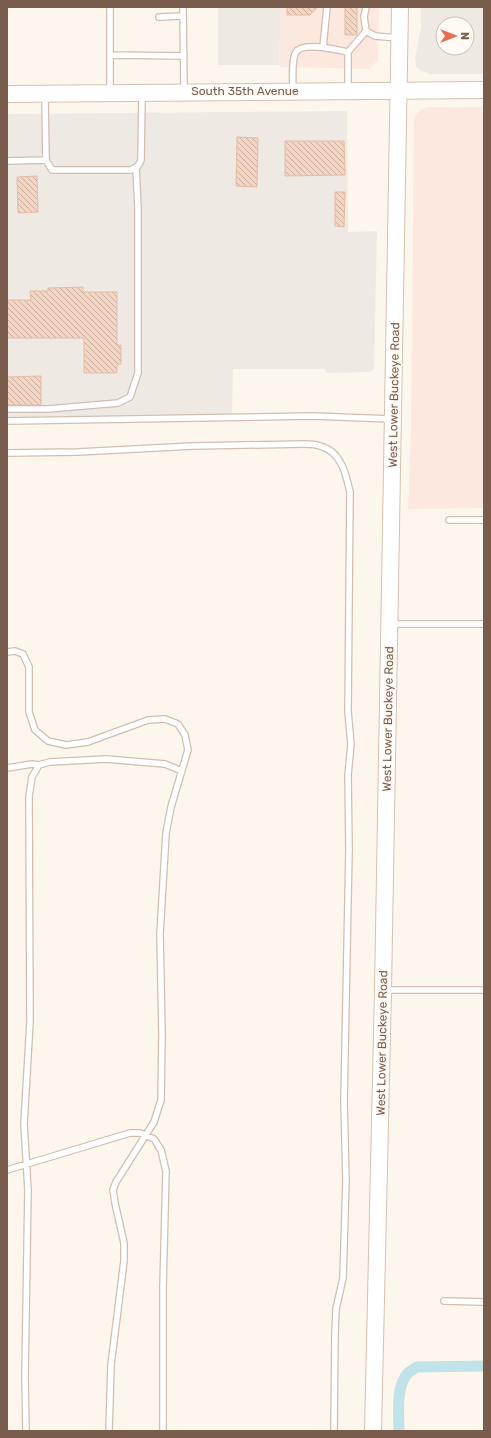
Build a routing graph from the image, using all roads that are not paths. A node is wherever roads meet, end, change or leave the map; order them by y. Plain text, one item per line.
1 (110, 7) edge
2 (183, 7) edge
3 (327, 7) edge
4 (366, 7) edge
5 (400, 7) edge
6 (183, 16) junction
7 (159, 17) dead end
8 (366, 31) junction
9 (400, 38) junction
10 (323, 47) junction
11 (348, 52) junction
12 (110, 55) junction
13 (184, 56) junction
14 (348, 90) junction
15 (399, 90) junction
16 (484, 90) edge
17 (292, 91) junction
18 (110, 92) junction
19 (142, 92) junction
20 (184, 92) junction
21 (45, 93) junction
22 (7, 94) edge
23 (46, 160) junction
24 (7, 161) edge
25 (136, 168) junction
26 (7, 409) edge
27 (393, 419) junction
28 (7, 421) edge
29 (7, 453) edge
30 (449, 520) dead end
31 (484, 520) edge
32 (389, 624) junction
33 (484, 624) edge
34 (7, 652) edge
35 (39, 765) junction
36 (7, 768) edge
37 (182, 771) junction
38 (383, 990) junction
39 (484, 990) edge
40 (145, 1135) junction
41 (26, 1164) junction
42 (7, 1170) edge
43 (444, 1301) dead end
44 (484, 1302) edge
45 (26, 1431) edge
46 (109, 1431) edge
47 (163, 1431) edge
48 (334, 1431) edge
49 (373, 1431) edge

1 - 12 lane
2 - 6 lane
3 - 10 lane
4 - 8 lane
5 - 9 main road, West Lower Buckeye Road
6 - 7 lane
6 - 13 lane
8 - 9 lane
8 - 11 lane
9 - 15 main road, West Lower Buckeye Road
10 - 11 lane
10 - 17 lane
11 - 14 lane
12 - 13 lane
12 - 18 lane
13 - 20 lane
14 - 15 main road, South 35th Avenue
14 - 17 main road, South 35th Avenue
15 - 16 main road, South 35th Avenue
15 - 27 main road, West Lower Buckeye Road
17 - 20 main road, South 35th Avenue
18 - 19 main road, South 35th Avenue
18 - 21 main road, South 35th Avenue
19 - 20 main road, South 35th Avenue
19 - 25 lane
21 - 22 main road, South 35th Avenue
21 - 23 lane
23 - 24 lane
23 - 25 lane
25 - 26 lane
27 - 28 lane
27 - 32 main road, West Lower Buckeye Road
29 - 48 lane
30 - 31 lane
32 - 33 lane
32 - 38 main road, West Lower Buckeye Road
34 - 37 lane
35 - 36 lane
35 - 37 lane
35 - 41 lane
37 - 40 lane
38 - 39 lane
38 - 49 main road, West Lower Buckeye Road
40 - 41 lane
40 - 46 lane
40 - 47 lane
41 - 42 lane
41 - 45 lane
43 - 44 lane

